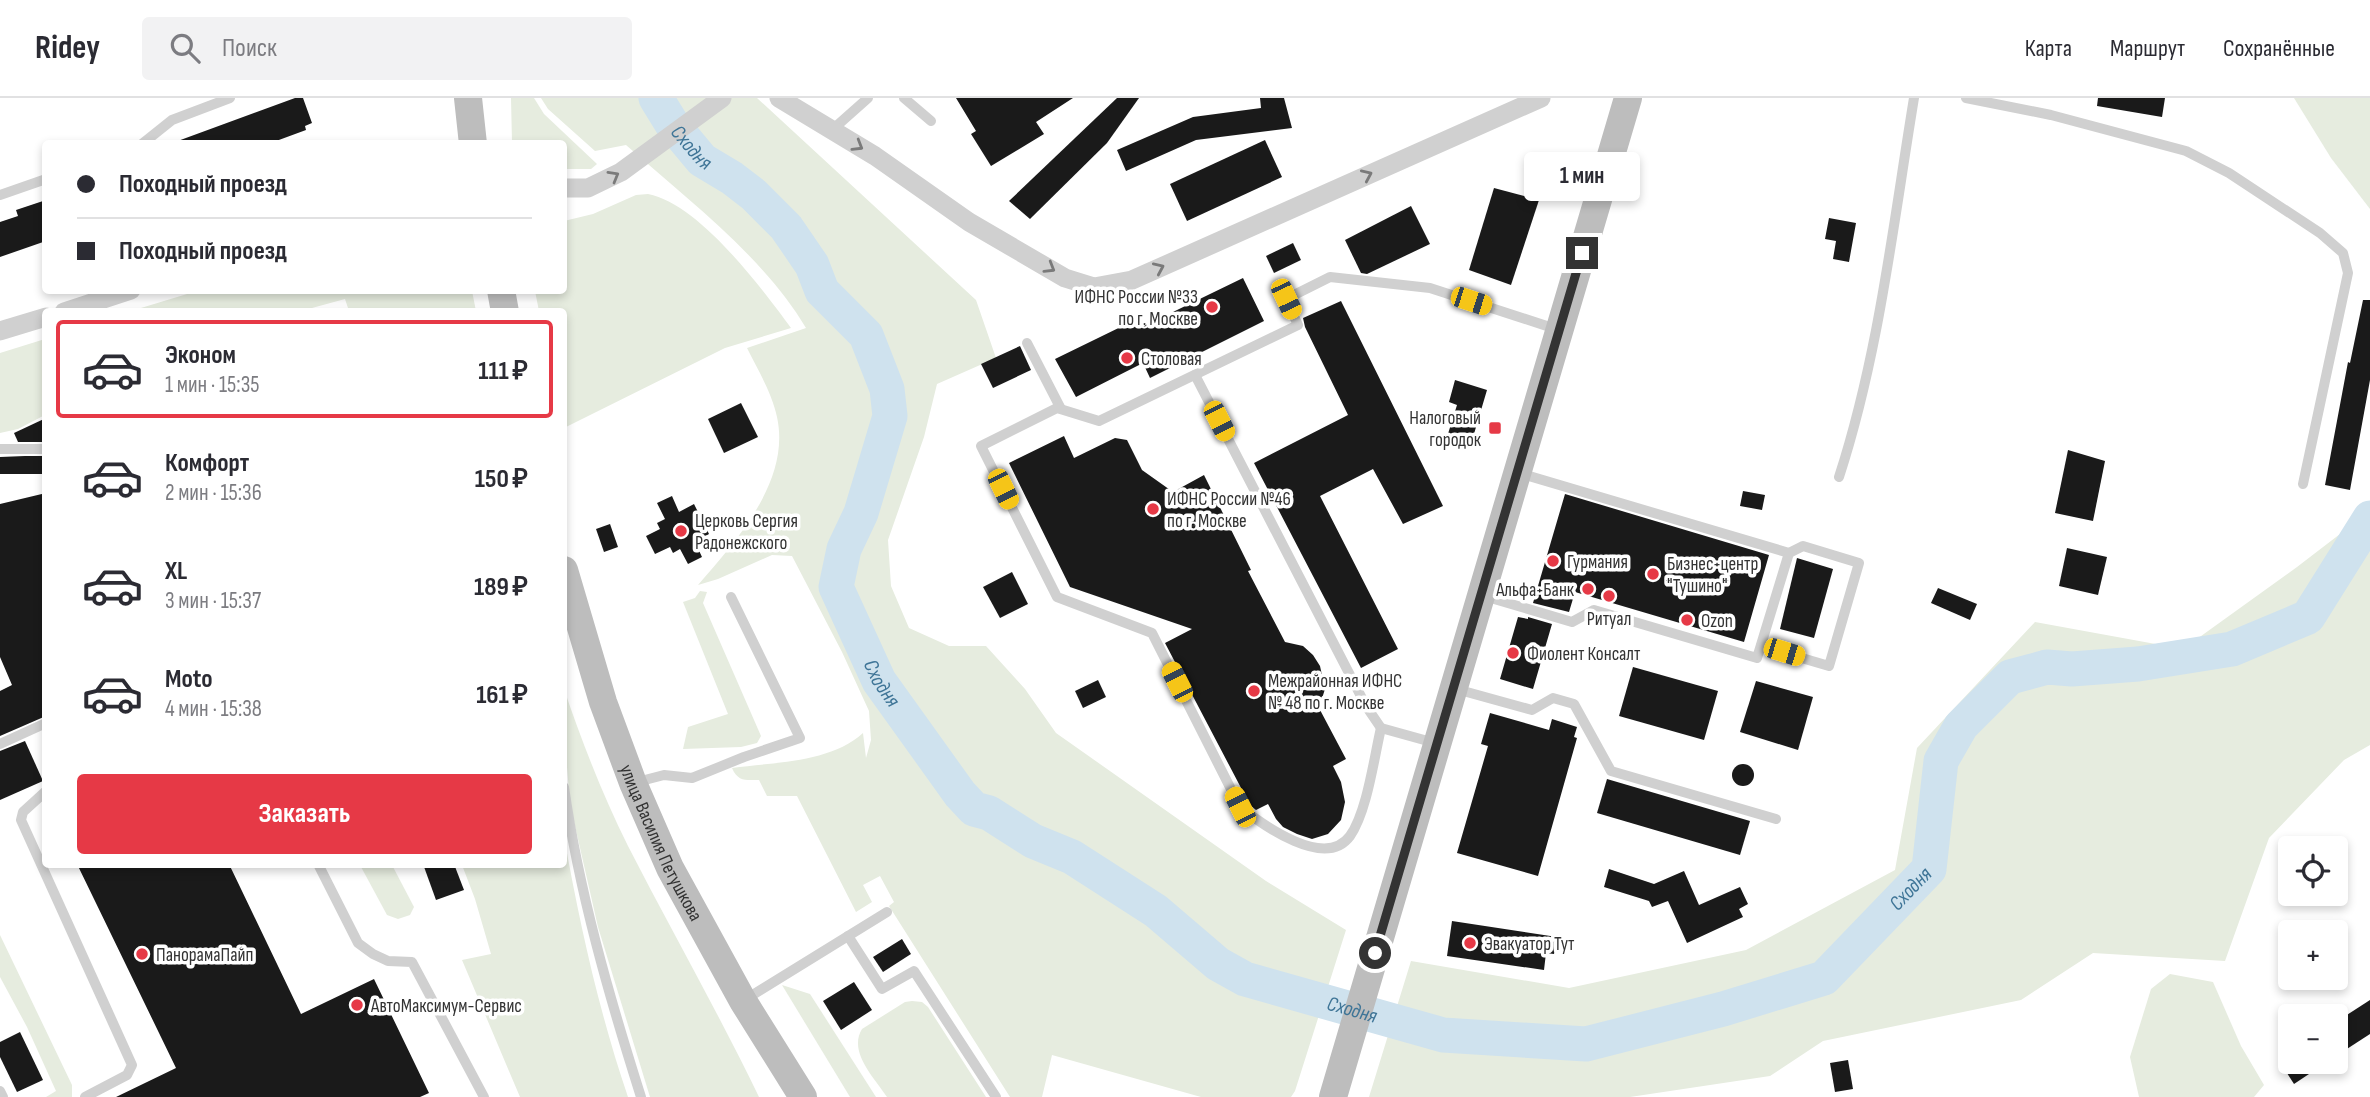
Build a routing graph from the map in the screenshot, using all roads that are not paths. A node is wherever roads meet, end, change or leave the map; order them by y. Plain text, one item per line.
1 (230, 98) edge
2 (468, 98) edge
3 (779, 98) edge
4 (868, 98) edge
5 (904, 98) edge
6 (1541, 98) edge
7 (1628, 98) edge
8 (1914, 98) edge
9 (1966, 98) edge
10 (714, 104) edge
11 (931, 121) dead end
12 (831, 130) junction
13 (147, 140) edge
14 (473, 140) edge
15 (42, 180) edge
16 (567, 188) edge
17 (0, 195) edge
18 (119, 294) edge
19 (76, 308) edge
20 (42, 318) edge
21 (1559, 330) junction
22 (0, 331) edge
23 (1027, 343) dead end
24 (1195, 375) junction
25 (1060, 410) junction
26 (0, 449) edge
27 (42, 449) edge
28 (1517, 472) junction
29 (1839, 477) dead end
30 (2303, 484) dead end
31 (1788, 553) junction
32 (1480, 595) junction
33 (731, 597) dead end
34 (568, 608) edge
35 (1761, 646) junction
36 (1452, 688) junction
37 (42, 725) edge
38 (1381, 728) junction
39 (0, 744) edge
40 (1436, 744) junction
41 (633, 783) junction
42 (42, 795) edge
43 (567, 808) edge
44 (1776, 820) dead end
45 (42, 866) edge
46 (43, 868) edge
47 (320, 868) edge
48 (887, 912) dead end
49 (848, 936) junction
50 (743, 1001) junction
51 (0, 1091) edge
52 (1334, 1093) edge
53 (481, 1096) edge
54 (3, 1097) edge
55 (85, 1097) edge
56 (640, 1097) edge
57 (803, 1097) edge
58 (996, 1097) edge

1 - 13 lane
2 - 14 main road
3 - 12 street
4 - 12 lane
5 - 11 lane
12 -> 6 street
7 - 21 main road
8 - 29 lane
9 - 30 lane
16 -> 10 street
15 - 17 lane
18 - 19 street
20 - 22 street
21 - 24 lane
21 - 28 main road
23 - 25 lane
24 - 25 lane
24 - 38 lane
25 - 38 lane
26 - 27 lane
28 - 31 lane
28 - 32 main road
31 - 35 lane
31 - 35 lane
32 - 35 lane
32 - 36 main road
33 - 41 lane
34 - 41 main road, улица Василия Петушкова
36 - 40 main road
36 - 44 lane
37 - 39 lane
38 - 40 lane
40 - 52 main road
41 - 50 main road, улица Василия Петушкова
42 - 45 lane
43 - 56 lane
46 - 55 lane
47 - 53 lane
48 - 49 lane
49 - 50 lane
49 - 58 lane
50 - 57 main road, улица Василия Петушкова
51 - 54 lane

